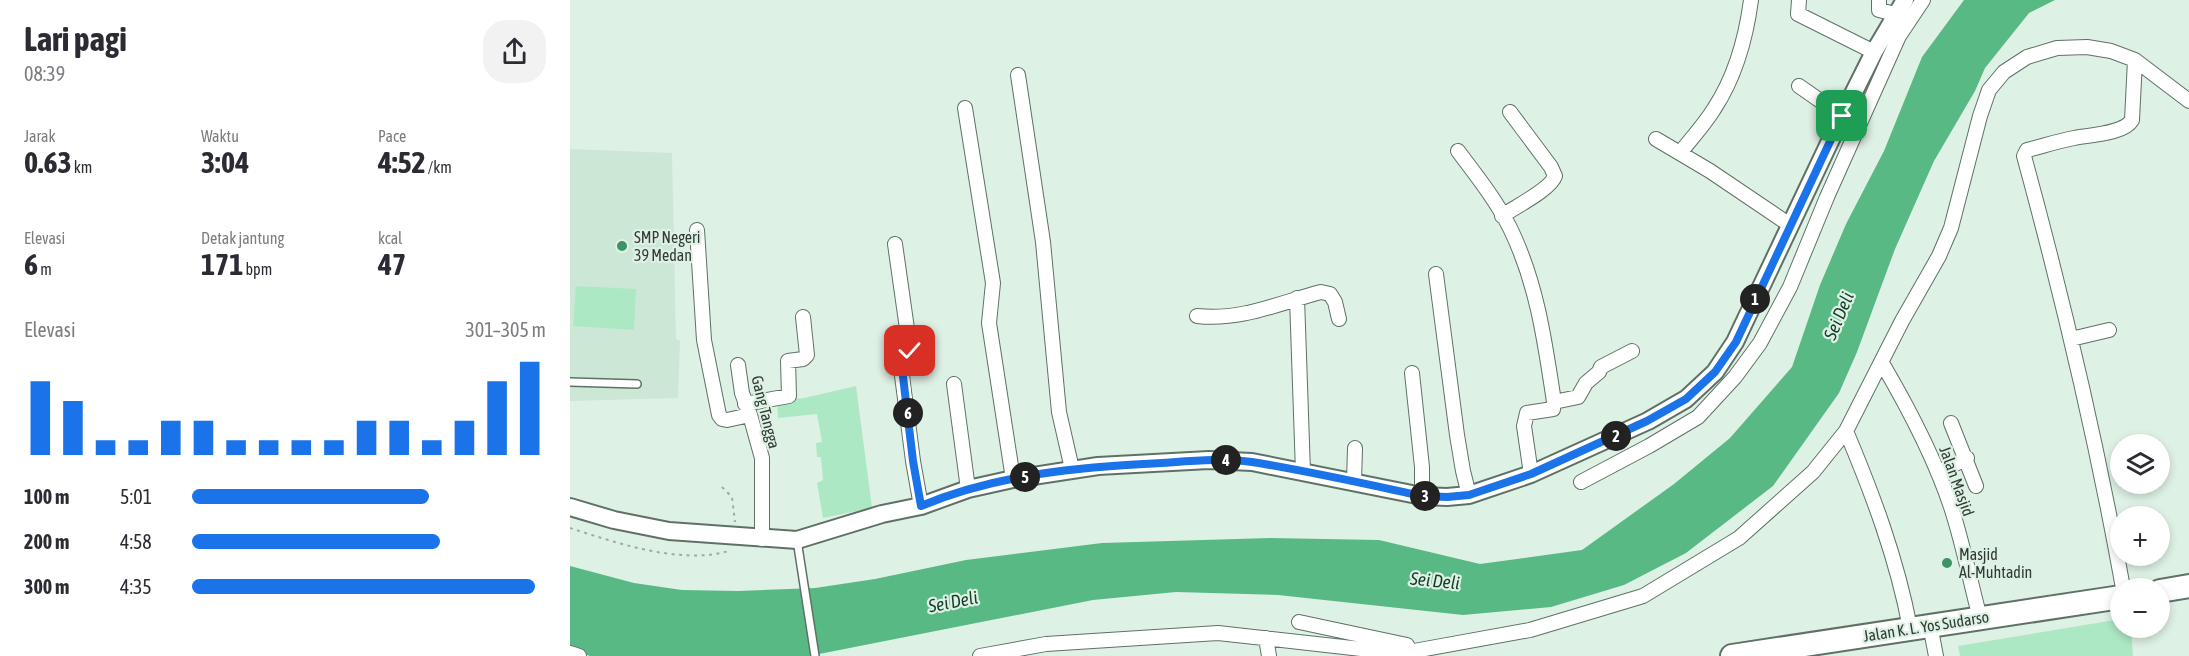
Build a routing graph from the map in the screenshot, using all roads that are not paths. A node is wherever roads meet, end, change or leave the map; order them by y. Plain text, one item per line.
1 (1751, 0) edge
2 (1799, 0) edge
3 (1879, 0) edge
4 (1905, 0) edge
5 (1923, 0) edge
6 (1895, 14) junction
7 (1874, 52) junction
8 (2135, 60) junction
9 (1018, 75) dead end
10 (1799, 86) dead end
11 (2189, 100) edge
12 (965, 108) dead end
13 (1510, 112) dead end
14 (1842, 116) junction
15 (1656, 140) dead end
16 (1458, 151) dead end
17 (1680, 153) junction
18 (1502, 216) junction
19 (1790, 225) junction
20 (697, 230) dead end
21 (895, 244) dead end
22 (1436, 274) dead end
23 (1297, 298) junction
24 (1197, 316) dead end
25 (803, 317) dead end
26 (1339, 319) dead end
27 (2109, 330) dead end
28 (2071, 339) junction
29 (1632, 351) dead end
30 (1882, 363) junction
31 (738, 365) dead end
32 (1412, 373) dead end
33 (570, 382) edge
34 (638, 384) dead end
35 (954, 384) dead end
36 (1554, 402) junction
37 (748, 410) junction
38 (1951, 423) dead end
39 (1846, 430) junction
40 (1356, 448) dead end
41 (1967, 458) junction
42 (1072, 469) junction
43 (1303, 472) junction
44 (1938, 473) junction
45 (1531, 474) junction
46 (1013, 479) junction
47 (1354, 482) junction
48 (1581, 482) dead end
49 (1976, 486) dead end
50 (968, 489) junction
51 (1469, 495) junction
52 (1422, 496) junction
53 (921, 506) junction
54 (570, 507) edge
55 (762, 539) junction
56 (799, 546) junction
57 (2121, 578) edge
58 (2189, 586) edge
59 (2170, 589) edge
60 (2110, 599) edge
61 (1980, 618) junction
62 (1299, 622) dead end
63 (1920, 626) junction
64 (1266, 638) junction
65 (1430, 649) junction
66 (1812, 649) edge
67 (570, 653) edge
68 (579, 656) edge
69 (815, 656) edge
70 (980, 656) edge
71 (1269, 656) edge
72 (1732, 656) edge
73 (1935, 656) edge

1 - 17 street
2 - 7 street
3 - 6 street
4 - 6 street
5 - 48 street
6 - 7 street
7 - 14 street
8 - 11 street
8 - 28 street
8 - 30 street
9 - 42 street
10 - 14 street
12 - 46 street
13 - 18 street
14 - 19 street
15 - 17 street
16 - 18 street
17 - 19 street
18 - 36 street
19 - 45 street
20 - 37 street
21 - 53 street
22 - 51 street
23 - 24 street
23 - 26 street
23 - 43 street
25 - 37 street
27 - 28 street
28 - 57 street
29 - 36 street
30 - 39 street
30 - 44 street, Jalan Masjid
31 - 37 street, Gang Tangga
32 - 52 street
33 - 34 lane
35 - 50 street
36 - 45 street
37 - 55 street, Gang Tangga
38 - 41 street
39 - 63 street
39 - 65 street
40 - 47 street
41 - 44 street
41 - 49 street
42 - 43 street
42 - 46 street
43 - 47 street
44 - 61 street, Jalan Masjid
45 - 51 street
46 - 50 street
47 - 52 street
50 - 53 street
51 - 52 street
53 - 56 street
54 - 55 street
55 - 56 street
56 - 69 lane
58 - 59 highway
60 - 61 highway, Jalan K. L. Yos Sudarso
61 - 63 highway, Jalan K. L. Yos Sudarso
62 - 65 street
63 - 66 highway, Jalan K. L. Yos Sudarso
63 - 73 street
64 - 65 street
64 - 70 street
64 - 71 street
66 - 72 highway, Jalan K. L. Yos Sudarso
67 - 68 street

